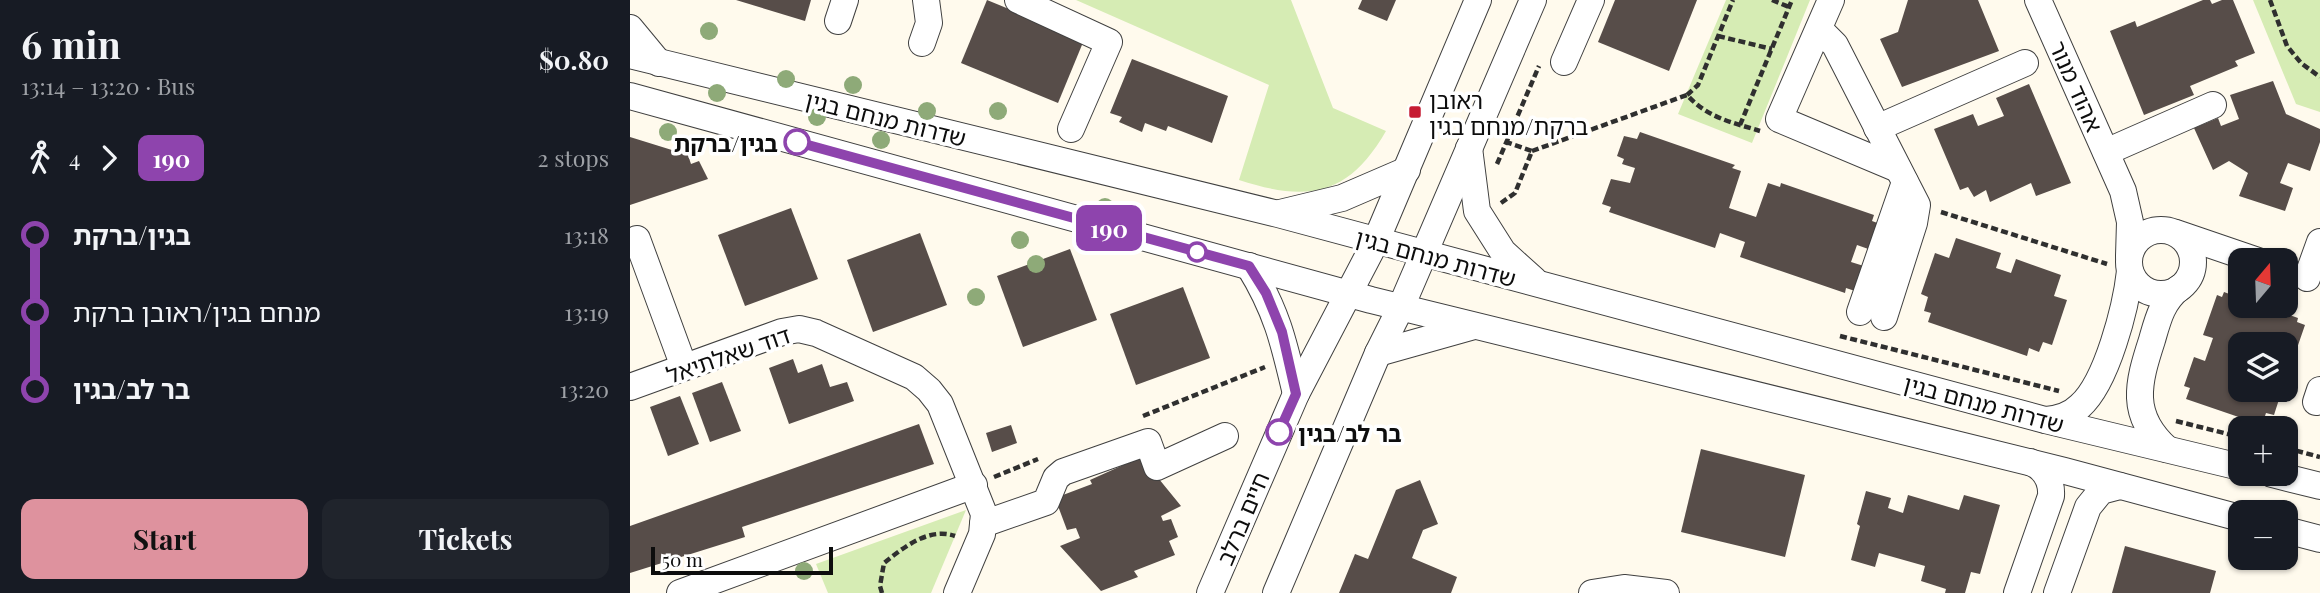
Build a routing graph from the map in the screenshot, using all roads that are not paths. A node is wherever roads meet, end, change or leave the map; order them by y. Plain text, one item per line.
1 (926, 0) edge
2 (1018, 0) edge
3 (1478, 0) edge
4 (1533, 0) edge
5 (1591, 0) edge
6 (1831, 0) edge
7 (2038, 0) edge
8 (630, 28) edge
9 (1819, 29) junction
10 (922, 43) dead end
11 (630, 55) edge
12 (1553, 61) road end
13 (2025, 62) dead end
14 (659, 63) junction
15 (630, 96) edge
16 (2213, 105) dead end
17 (1877, 128) junction
18 (1071, 129) dead end
19 (1469, 146) junction
20 (2111, 162) junction
21 (1407, 170) junction
22 (1907, 185) junction
23 (1278, 214) junction
24 (2171, 232) junction
25 (637, 239) dead end
26 (1376, 241) junction
27 (2320, 242) edge
28 (2228, 251) edge
29 (1424, 253) junction
30 (2228, 261) edge
31 (2130, 264) junction
32 (1249, 266) junction
33 (2304, 277) edge
34 (2184, 282) junction
35 (1538, 284) junction
36 (1350, 293) junction
37 (1401, 307) junction
38 (1872, 314) dead end
39 (1474, 326) junction
40 (1378, 353) junction
41 (684, 367) junction
42 (630, 387) edge
43 (1296, 394) junction
44 (2045, 420) junction
45 (1225, 436) dead end
46 (2167, 449) junction
47 (2030, 462) junction
48 (2228, 464) edge
49 (2298, 480) edge
50 (974, 485) junction
51 (2120, 486) junction
52 (2320, 486) edge
53 (2228, 515) edge
54 (2298, 533) edge
55 (981, 534) junction
56 (2320, 539) edge
57 (680, 593) edge
58 (957, 593) edge
59 (1210, 593) edge
60 (1276, 593) edge
61 (1592, 593) edge
62 (1666, 593) edge
63 (2017, 593) edge
64 (2057, 593) edge

1 - 10 street
2 - 18 street
3 - 21 street, חיים ברלב
4 - 19 street
5 - 12 street
6 - 9 street
7 - 20 street, אהוד מנור
8 - 14 street
9 - 17 street
9 - 22 street
11 - 14 street, שדרות מנחם בגין
13 - 17 street
14 - 23 street, שדרות מנחם בגין
15 - 32 street, שדרות מנחם בגין
16 - 20 street
17 - 22 street
19 - 29 street
19 - 35 street
20 - 24 street, אהוד מנור
20 - 31 street, אהוד מנור
21 - 23 street
21 - 26 street, חיים ברלב
22 - 38 street
23 - 26 street, שדרות מנחם בגין
24 - 28 street
24 - 31 street
24 - 34 street
25 - 41 street
26 - 29 street, שדרות מנחם בגין
26 - 36 street, חיים ברלב
27 - 33 street
29 - 35 street, שדרות מנחם בגין
29 - 37 street
30 - 34 street
31 - 34 street
31 - 44 street, אהוד מנור
32 - 36 street, שדרות מנחם בגין
32 - 43 street
34 - 46 street
35 - 44 street, שדרות מנחם בגין
36 - 37 street, שדרות מנחם בגין
36 - 43 street, חיים ברלב
37 - 39 street, שדרות מנחם בגין
37 - 40 street
39 - 40 street, שדרות מנחם בגין
39 - 47 street, שדרות מנחם בגין
40 - 60 street
41 - 42 street, דוד שאלתיאל
41 - 50 street, דוד שאלתיאל
43 - 59 street, חיים ברלב
44 - 46 street, שדרות מנחם בגין
45 - 55 street
46 - 48 street, שדרות מנחם בגין
47 - 51 street, שדרות מנחם בגין
47 - 63 street
49 - 52 street
50 - 55 street, דוד שאלתיאל
50 - 57 street
51 - 53 street, שדרות מנחם בגין
51 - 64 street
54 - 56 street
55 - 58 street
61 - 62 street

